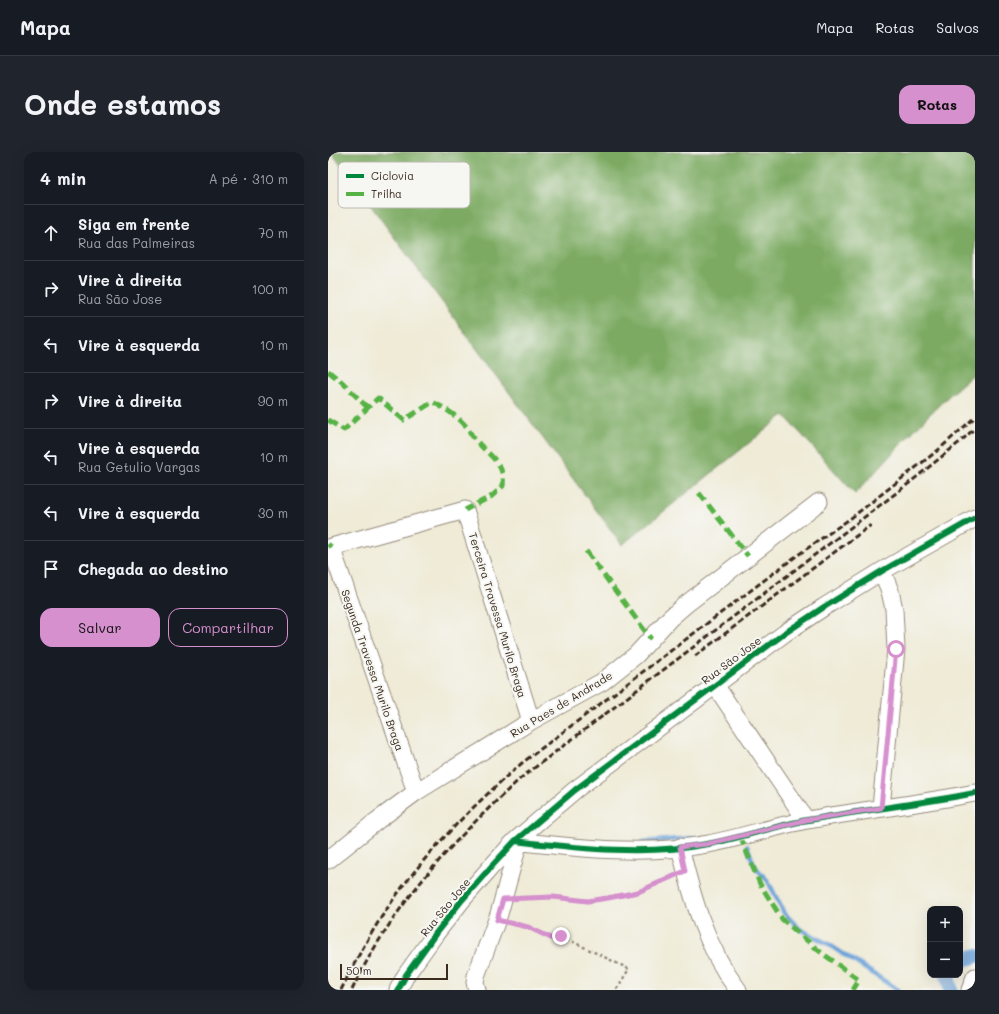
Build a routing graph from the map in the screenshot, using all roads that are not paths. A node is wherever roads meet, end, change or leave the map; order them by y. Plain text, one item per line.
1 (819, 502) dead end
2 (975, 518) edge
3 (330, 547) edge
4 (882, 571) junction
5 (715, 685) junction
6 (530, 721) junction
7 (416, 792) junction
8 (975, 793) edge
9 (881, 808) junction
10 (806, 820) junction
11 (517, 841) junction
12 (680, 847) junction
13 (328, 860) edge
14 (975, 977) edge
15 (398, 990) edge
16 (477, 990) edge
17 (738, 990) edge
18 (970, 990) edge

1 - 6 street, Rua Paes de Andrade
2 - 4 street, Rua São Jose
3 - 6 street, Terceira Travessa Murilo Braga
3 - 7 street, Segunda Travessa Murilo Braga
4 - 5 street, Rua São Jose
4 - 9 street
5 - 10 street
5 - 11 street, Rua São Jose
6 - 7 street, Rua Paes de Andrade
7 - 13 street, Rua Paes de Andrade
8 - 9 street
9 - 10 street
10 - 12 street
11 - 12 street
11 - 15 street, Rua São Jose
11 - 16 street
12 - 17 street
14 - 18 street

